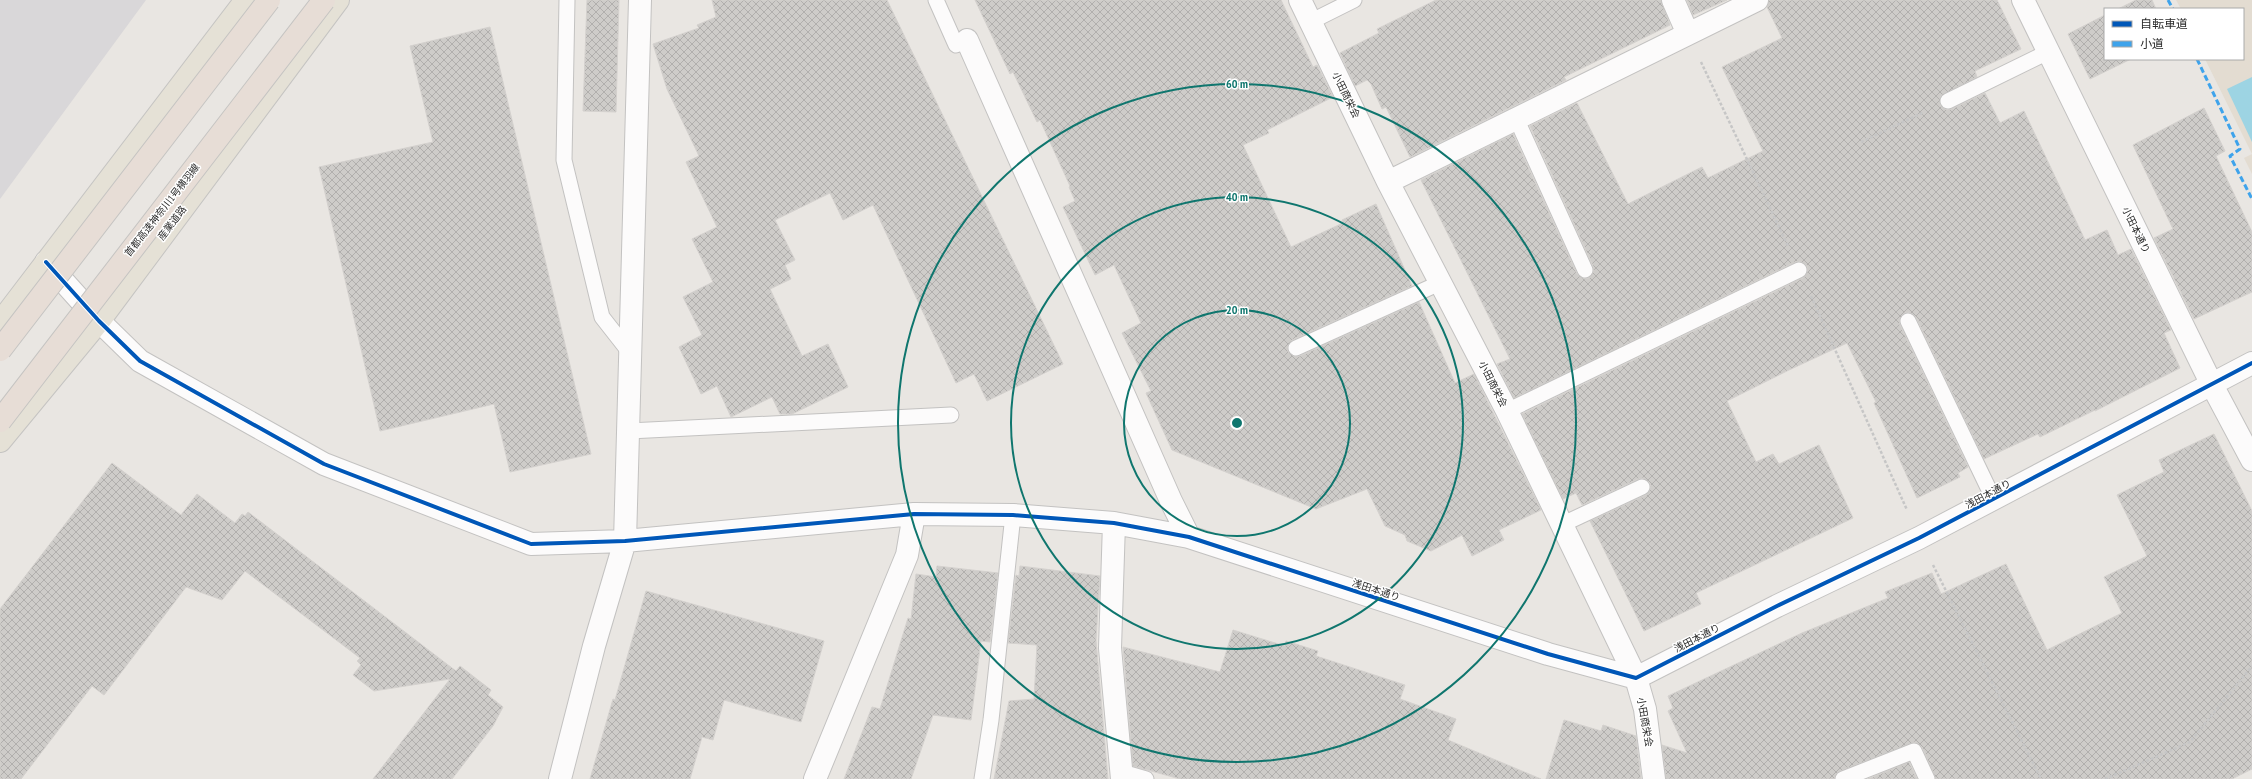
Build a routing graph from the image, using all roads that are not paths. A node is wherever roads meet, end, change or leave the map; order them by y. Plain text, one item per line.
1 (246, 0) edge
2 (269, 0) edge
3 (324, 0) edge
4 (338, 0) edge
5 (568, 0) edge
6 (640, 0) edge
7 (936, 0) edge
8 (1300, 0) edge
9 (1354, 0) edge
10 (1673, 0) edge
11 (1757, 0) edge
12 (2023, 0) edge
13 (1310, 22) junction
14 (1688, 34) junction
15 (967, 40) joint
16 (2048, 52) junction
17 (1948, 101) road end
18 (1516, 118) junction
19 (1388, 182) junction
20 (46, 262) junction
21 (1585, 270) dead end
22 (1799, 270) road end
23 (1442, 282) junction
24 (99, 321) junction
25 (1908, 321) dead end
26 (0, 323) edge
27 (1296, 348) dead end
28 (0, 350) edge
29 (631, 354) junction
30 (2252, 363) edge
31 (2212, 385) junction
32 (1507, 411) junction
33 (951, 415) dead end
34 (0, 421) edge
35 (629, 431) junction
36 (0, 442) edge
37 (2252, 460) edge
38 (1642, 487) dead end
39 (1994, 500) junction
40 (914, 514) junction
41 (1013, 515) junction
42 (1114, 522) junction
43 (1561, 525) junction
44 (1189, 537) junction
45 (626, 540) junction
46 (1636, 678) junction
47 (1122, 776) edge
48 (560, 779) edge
49 (815, 779) edge
50 (982, 779) edge
51 (1146, 779) edge
52 (1654, 779) edge
53 (1843, 779) edge
54 (1927, 779) edge

1 - 20 main road
2 - 28 highway, bridge
3 - 34 highway, 首都高速神奈川1号横羽線, bridge
4 - 24 main road, 産業道路
5 - 29 lane
6 - 29 street
7 - 15 lane
8 - 13 street, 小田商栄会
9 - 13 lane
10 - 14 street
11 - 14 street
12 - 16 street, 小田本通り
13 - 19 street, 小田商栄会
14 - 18 street
15 - 44 street
16 - 17 lane
16 - 31 street, 小田本通り
18 - 19 street
18 - 21 lane
19 - 23 street, 小田商栄会
20 - 24 street, 浅田本通り
20 - 26 main road
22 - 32 lane
23 - 27 lane
23 - 32 street, 小田商栄会
24 - 36 main road, 産業道路
24 - 45 street, 浅田本通り
25 - 39 lane
29 - 35 street
30 - 31 street, 浅田本通り
31 - 37 street, 小田本通り
31 - 39 street, 浅田本通り
32 - 43 street, 小田商栄会
33 - 35 lane
35 - 45 street
38 - 43 lane
39 - 46 street, 浅田本通り
40 - 41 street, 浅田本通り
40 - 45 street, 浅田本通り
40 - 49 street
41 - 42 street, 浅田本通り
41 - 50 lane
42 - 44 street, 浅田本通り
42 - 47 street
43 - 46 street, 小田商栄会
44 - 46 street, 浅田本通り
45 - 48 street
46 - 52 street, 小田商栄会
47 - 51 lane
53 - 54 lane

